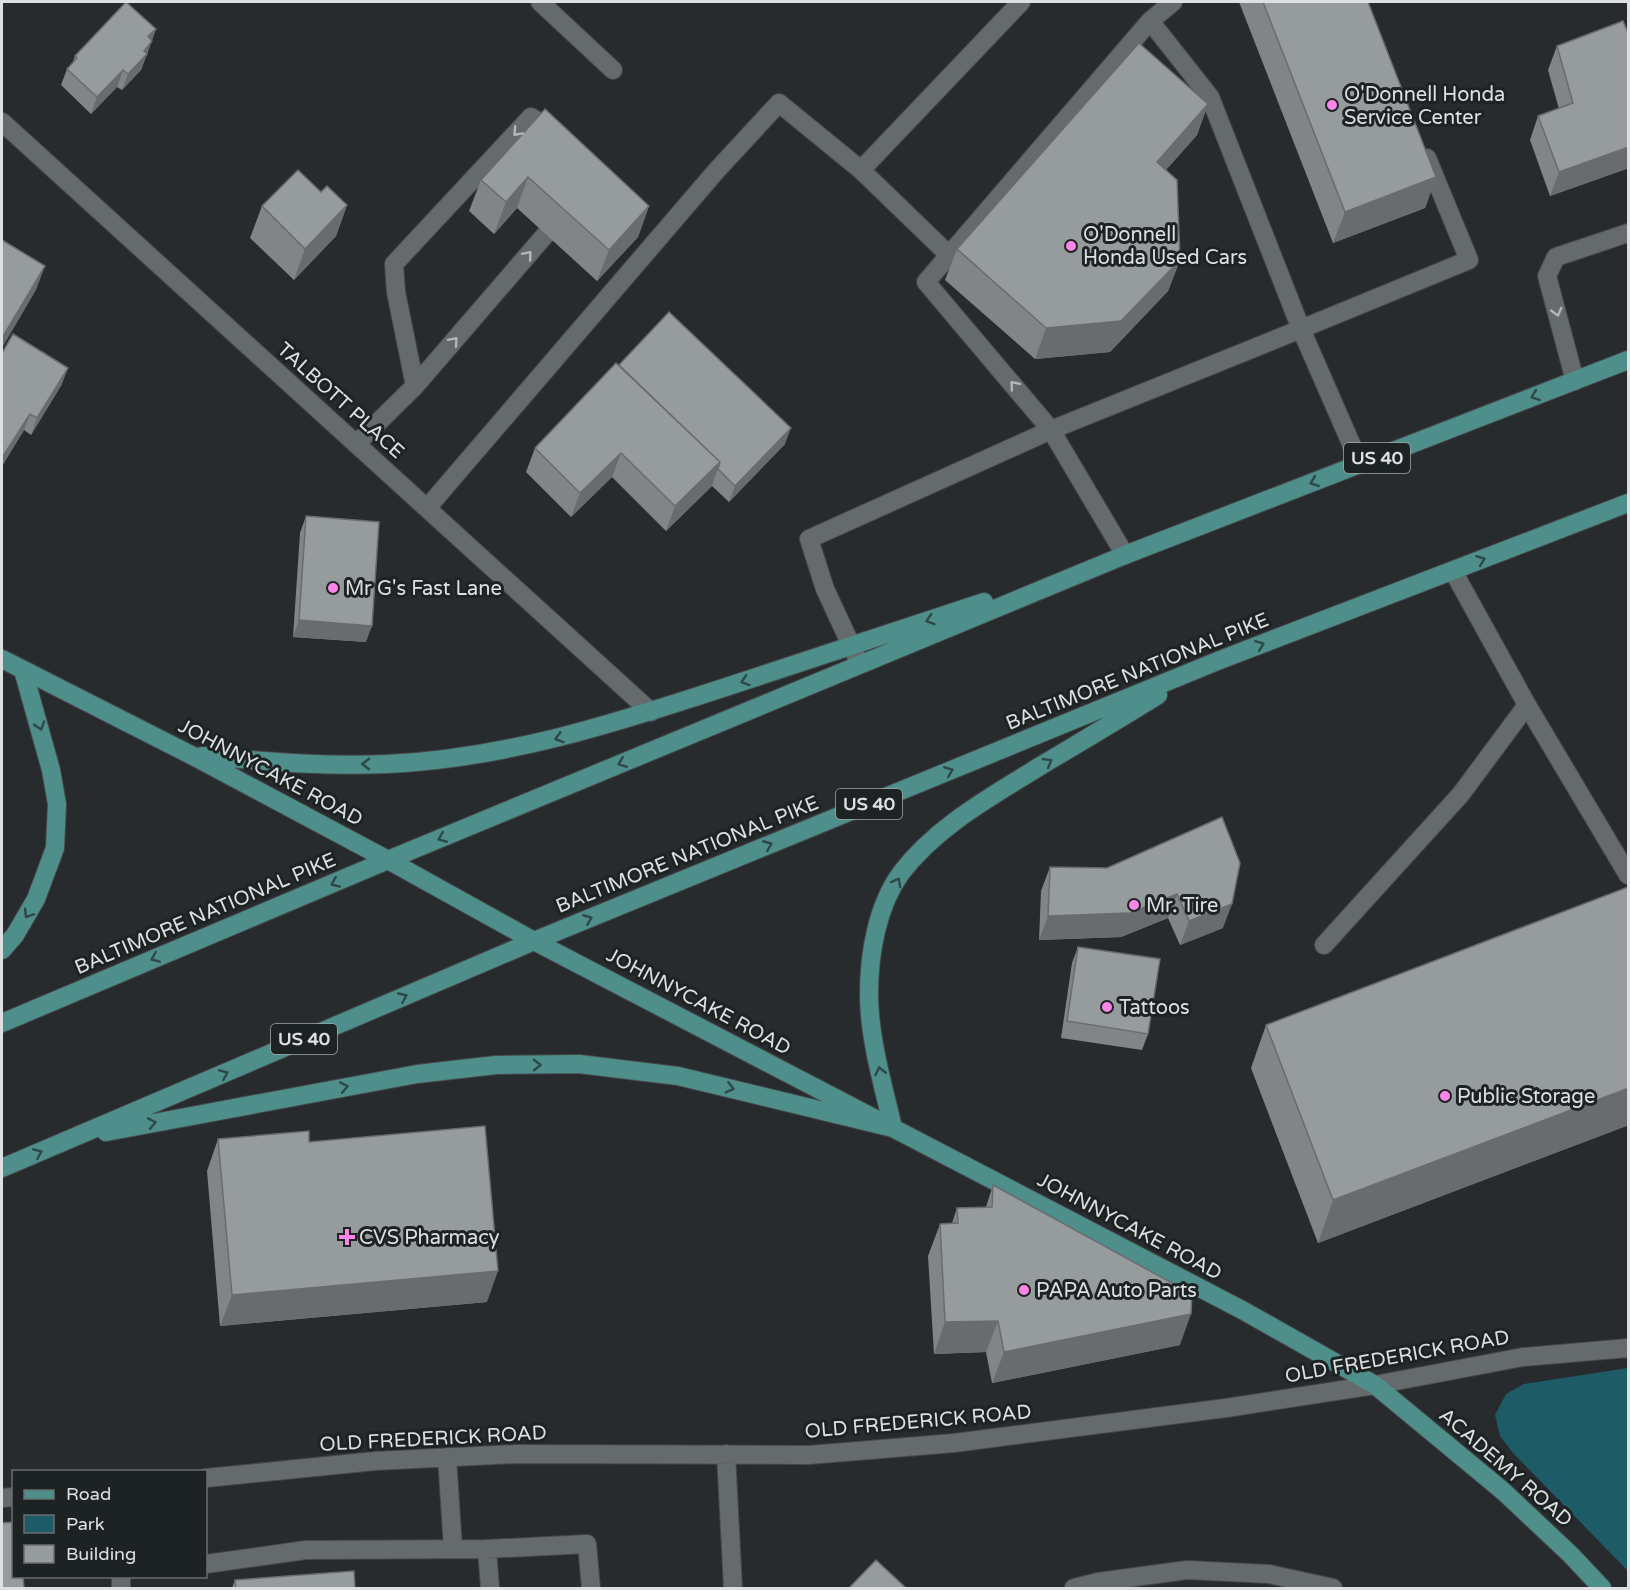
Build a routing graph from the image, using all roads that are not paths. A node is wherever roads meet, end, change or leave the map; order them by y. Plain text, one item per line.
1 (540, 2) edge
2 (1021, 2) edge
3 (1147, 2) edge
4 (1173, 2) edge
5 (1150, 21) junction
6 (613, 70) dead end
7 (2, 122) edge
8 (566, 139) edge
9 (1420, 141) edge
10 (861, 170) junction
11 (1629, 233) edge
12 (546, 234) dead end
13 (949, 255) junction
14 (1301, 329) junction
15 (1629, 360) edge
16 (1575, 381) junction
17 (416, 386) junction
18 (1051, 430) junction
19 (356, 444) junction
20 (1360, 464) junction
21 (1629, 503) edge
22 (427, 508) junction
23 (1125, 555) junction
24 (1453, 570) junction
25 (852, 646) junction
26 (2, 659) edge
27 (861, 665) junction
28 (1205, 667) junction
29 (23, 670) junction
30 (1527, 705) junction
31 (651, 712) junction
32 (193, 756) junction
33 (388, 860) junction
34 (1629, 875) edge
35 (534, 941) junction
36 (1324, 945) dead end
37 (2, 950) edge
38 (2, 1023) edge
39 (893, 1128) junction
40 (74, 1138) junction
41 (2, 1168) edge
42 (1629, 1348) edge
43 (1375, 1385) junction
44 (726, 1454) junction
45 (447, 1457) junction
46 (207, 1478) edge
47 (453, 1548) junction
48 (487, 1549) junction
49 (207, 1564) edge
50 (490, 1588) edge
51 (591, 1588) edge
52 (733, 1588) edge
53 (1074, 1588) edge
54 (1333, 1588) edge
55 (1602, 1588) edge

1 - 6 street
2 - 10 street
3 - 5 street
4 - 5 street
5 - 13 street
5 - 14 street
7 - 19 street, TALBOTT PLACE
8 -> 17 street
9 - 14 street
10 - 13 street
10 - 22 street
11 -> 16 street
17 -> 12 street
18 -> 13 street
14 - 18 street
14 - 20 street
15 - 16 main road, BALTIMORE NATIONAL PIKE / US 40
16 -> 20 main road, BALTIMORE NATIONAL PIKE / US 40
17 - 19 street
18 - 23 street
18 - 25 street
19 - 22 street, TALBOTT PLACE
20 -> 23 main road, BALTIMORE NATIONAL PIKE / US 40
24 -> 21 main road, BALTIMORE NATIONAL PIKE / US 40
22 - 31 street, TALBOTT PLACE
23 -> 25 main road
23 - 27 main road, BALTIMORE NATIONAL PIKE / US 40
28 -> 24 main road, BALTIMORE NATIONAL PIKE / US 40
24 - 30 street
25 - 27 street
25 -> 31 main road
26 - 29 main road, JOHNNYCAKE ROAD
27 -> 33 main road, BALTIMORE NATIONAL PIKE / US 40
35 -> 28 main road, BALTIMORE NATIONAL PIKE / US 40
39 -> 28 main road
29 - 32 main road, JOHNNYCAKE ROAD
29 -> 37 main road
30 - 34 street
30 - 36 street
31 -> 32 main road
32 - 33 main road, JOHNNYCAKE ROAD
33 - 35 main road, JOHNNYCAKE ROAD
33 -> 38 main road, BALTIMORE NATIONAL PIKE / US 40
35 - 39 main road, JOHNNYCAKE ROAD
40 -> 35 main road, BALTIMORE NATIONAL PIKE / US 40
40 -> 39 main road
39 - 43 main road, JOHNNYCAKE ROAD
41 -> 40 main road, BALTIMORE NATIONAL PIKE / US 40
42 - 43 street, OLD FREDERICK ROAD
43 - 44 street, OLD FREDERICK ROAD
43 - 55 main road, ACADEMY ROAD
44 - 45 street, OLD FREDERICK ROAD
44 - 52 street
45 - 46 street, OLD FREDERICK ROAD
45 - 47 street
47 - 48 street
47 - 49 street
48 - 50 street
48 - 51 street
53 - 54 street

